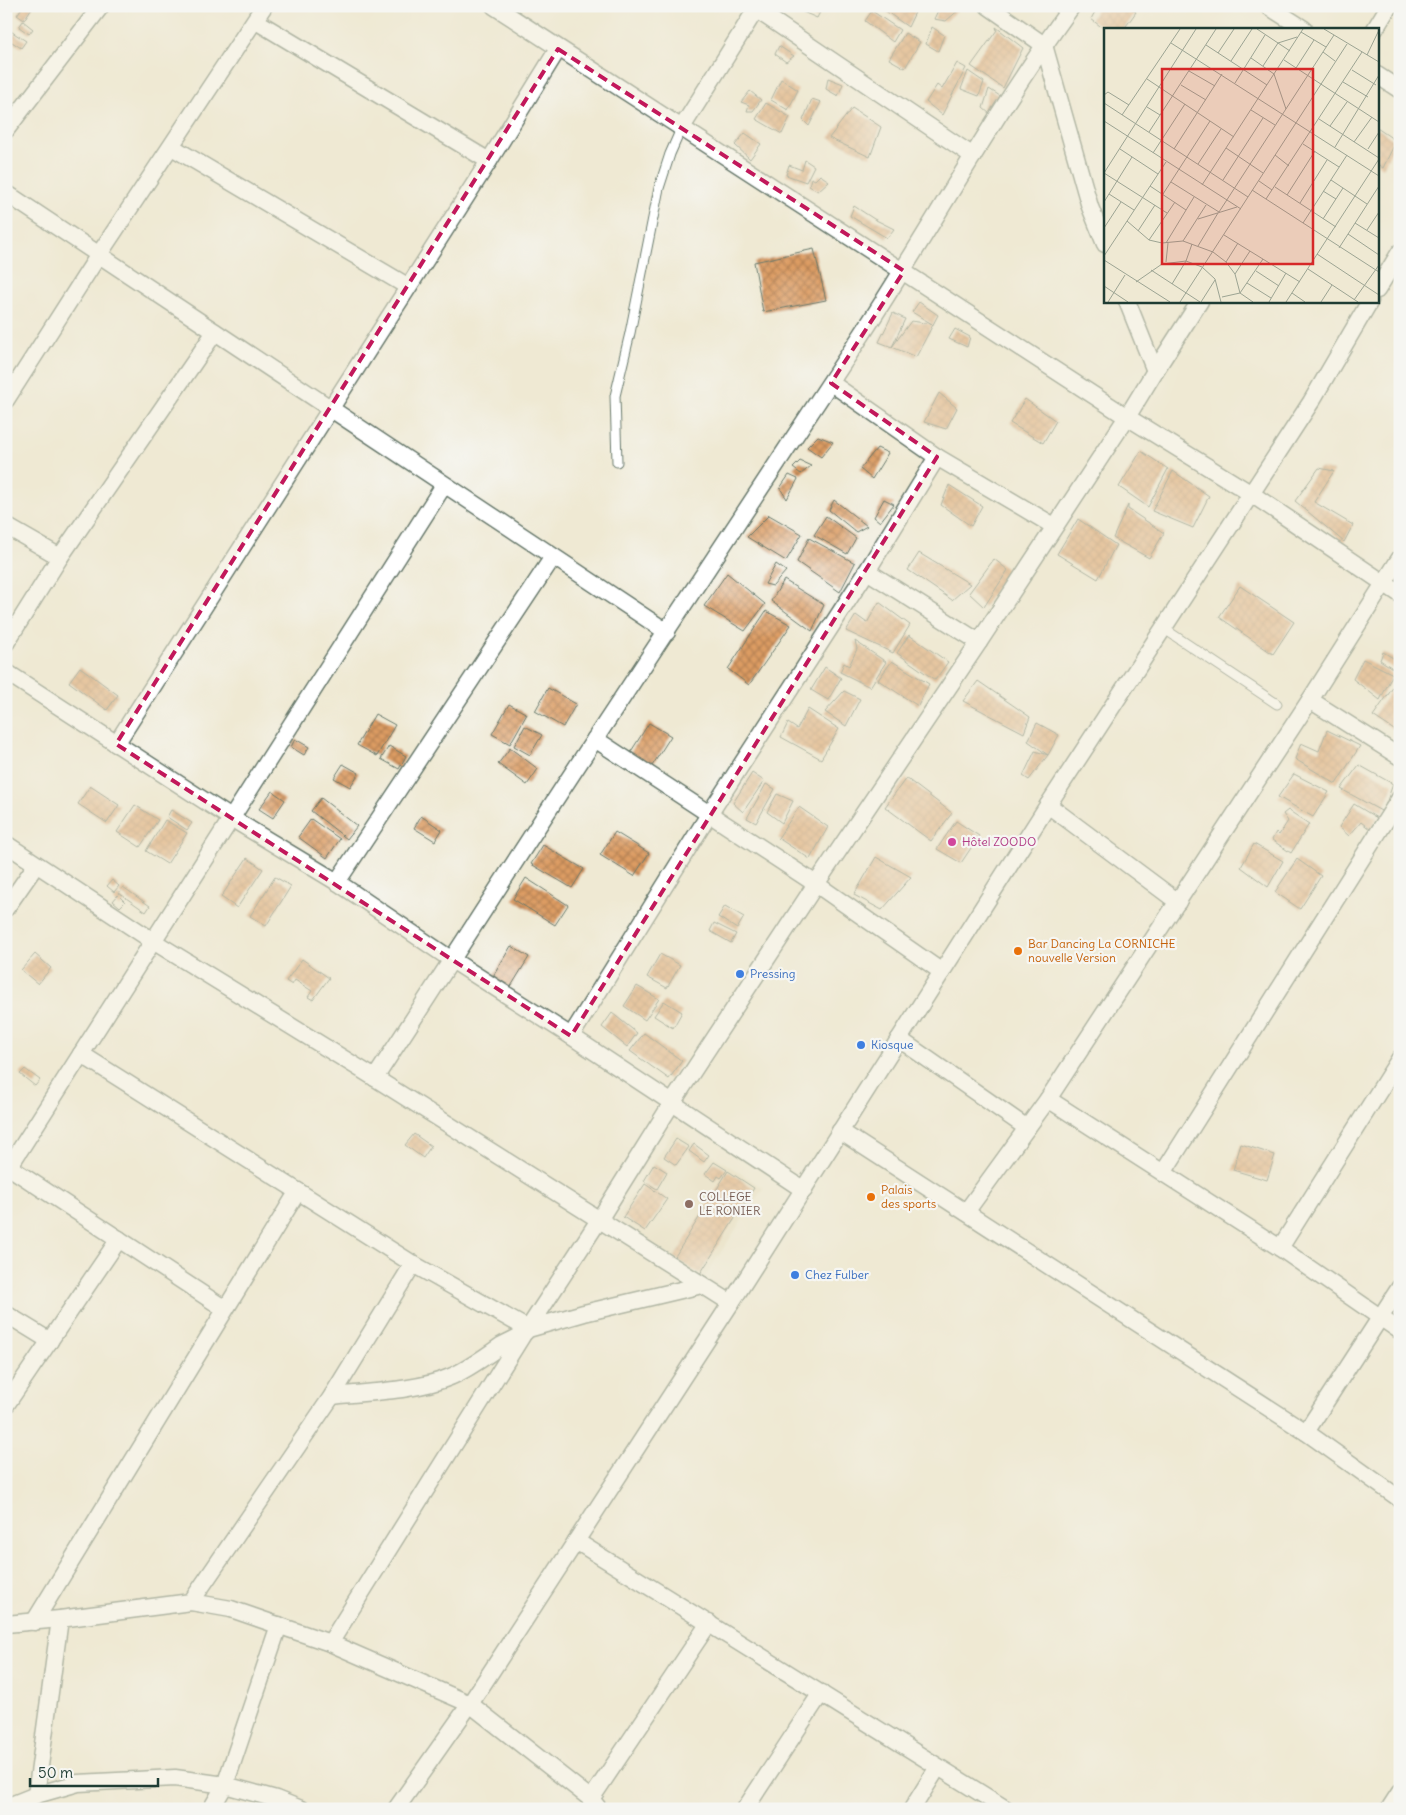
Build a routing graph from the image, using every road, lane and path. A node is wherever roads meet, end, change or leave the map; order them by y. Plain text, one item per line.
1 (101, 6) edge
2 (264, 6) edge
3 (494, 6) edge
4 (988, 6) edge
5 (1072, 6) edge
6 (1268, 6) edge
7 (1390, 6) edge
8 (755, 7) edge
9 (256, 21) junction
10 (1302, 28) edge
11 (1376, 28) edge
12 (1044, 45) junction
13 (558, 49) junction
14 (1378, 76) edge
15 (1400, 90) edge
16 (681, 129) junction
17 (6, 130) edge
18 (172, 147) junction
19 (973, 156) junction
20 (489, 161) junction
21 (6, 193) edge
22 (1104, 241) edge
23 (1400, 252) edge
24 (100, 253) junction
25 (1395, 269) edge
26 (904, 271) junction
27 (407, 286) junction
28 (1378, 289) edge
29 (1127, 302) edge
30 (1199, 302) edge
31 (1369, 302) edge
32 (215, 332) junction
33 (1155, 371) junction
34 (830, 383) junction
35 (6, 400) edge
36 (330, 408) junction
37 (1127, 417) junction
38 (938, 457) junction
39 (617, 462) dead end
40 (444, 485) junction
41 (1250, 493) junction
42 (6, 526) edge
43 (1054, 526) junction
44 (60, 557) junction
45 (553, 557) junction
46 (1400, 558) edge
47 (867, 571) junction
48 (1384, 584) junction
49 (1400, 594) edge
50 (1162, 628) junction
51 (667, 632) junction
52 (6, 642) edge
53 (979, 642) junction
54 (6, 672) edge
55 (1310, 700) junction
56 (1277, 704) dead end
57 (595, 739) junction
58 (116, 744) junction
59 (1400, 757) edge
60 (1400, 798) edge
61 (1048, 805) junction
62 (710, 813) junction
63 (231, 818) junction
64 (6, 844) edge
65 (36, 865) junction
66 (337, 882) junction
67 (816, 884) junction
68 (1178, 902) junction
69 (6, 908) edge
70 (154, 941) junction
71 (452, 960) junction
72 (942, 972) junction
73 (571, 1036) junction
74 (899, 1039) junction
75 (81, 1054) junction
76 (1400, 1058) edge
77 (375, 1078) junction
78 (1048, 1099) junction
79 (672, 1103) junction
80 (1027, 1128) junction
81 (840, 1131) junction
82 (8, 1166) edge
83 (1163, 1173) junction
84 (804, 1190) junction
85 (298, 1191) junction
86 (966, 1212) junction
87 (599, 1220) junction
88 (119, 1239) junction
89 (1280, 1248) junction
90 (413, 1264) junction
91 (702, 1285) junction
92 (1400, 1287) edge
93 (730, 1303) junction
94 (225, 1309) junction
95 (6, 1314) edge
96 (1380, 1318) junction
97 (1400, 1331) edge
98 (525, 1333) junction
99 (50, 1341) junction
100 (332, 1396) junction
101 (6, 1405) edge
102 (1306, 1432) junction
103 (1400, 1499) edge
104 (576, 1541) junction
105 (191, 1602) junction
106 (60, 1619) junction
107 (34, 1622) junction
108 (708, 1623) junction
109 (6, 1624) edge
110 (279, 1625) junction
111 (330, 1643) junction
112 (821, 1693) junction
113 (470, 1704) junction
114 (938, 1767) junction
115 (225, 1786) junction
116 (1400, 1792) edge
117 (36, 1795) junction
118 (595, 1804) edge
119 (6, 1806) edge
120 (211, 1809) edge
121 (301, 1809) edge
122 (396, 1809) edge
123 (745, 1809) edge
124 (912, 1809) edge
125 (1006, 1809) edge
126 (1389, 1809) edge

1 - 17 street
2 - 9 street
3 - 13 street
4 - 12 street
5 - 12 street
6 - 10 street
7 - 11 street
8 - 16 street
8 - 19 street
9 - 18 street
9 - 20 street
12 - 19 street
12 - 22 street
13 - 16 street
13 - 20 street
14 - 15 street
16 - 26 street
16 - 39 lane
18 - 24 street
18 - 27 street
19 - 26 street
20 - 27 street
21 - 24 street
23 - 25 street
24 - 32 street
24 - 35 street
25 - 28 street
26 - 34 street
26 - 37 street
27 - 36 street
29 - 33 street
30 - 33 street
31 - 41 street
32 - 36 street
32 - 44 street
33 - 37 street
34 - 38 street
34 - 51 street
36 - 40 street
36 - 58 street
37 - 41 street
37 - 43 street
38 - 43 street
38 - 47 street
40 - 45 street
40 - 63 street
41 - 48 street
41 - 50 street
42 - 44 street
43 - 53 street
44 - 52 street
45 - 51 street
45 - 66 street
46 - 48 street
47 - 53 street
47 - 62 street
48 - 49 street
48 - 55 street
50 - 56 lane
50 - 61 street
51 - 57 street
53 - 67 street
54 - 58 street
55 - 59 street
55 - 68 street
57 - 62 street
57 - 71 street
58 - 63 street
60 - 83 street
61 - 68 street
61 - 72 street
62 - 67 street
62 - 73 street
63 - 66 street
63 - 70 street
64 - 65 street
65 - 69 street
65 - 70 street
66 - 71 street
67 - 72 street
67 - 79 street
68 - 78 street
70 - 75 street
70 - 77 street
71 - 73 street
71 - 77 street
72 - 74 street
73 - 79 street
74 - 80 street
74 - 81 street
75 - 82 street
75 - 85 street
76 - 89 street
77 - 87 street
78 - 80 street
78 - 83 street
79 - 84 street
79 - 87 street
80 - 86 street
81 - 84 street
81 - 86 street
82 - 88 street
83 - 89 street
84 - 93 street
85 - 90 street
85 - 94 street
86 - 102 street
87 - 91 street
87 - 98 street
88 - 94 street
88 - 99 street
89 - 96 street
90 - 98 street
90 - 100 street
91 - 93 street
91 - 98 street
92 - 96 street
93 - 104 street
94 - 107 street
95 - 99 street
96 - 97 street
96 - 102 street
98 - 100 street
98 - 111 street
99 - 101 street
100 - 105 street
102 - 103 street
104 - 108 street
104 - 113 street
105 - 106 street
105 - 110 street
106 - 107 street
106 - 117 street
107 - 109 street
108 - 112 street
108 - 118 street
110 - 111 street
110 - 115 street
111 - 113 street
112 - 114 street
112 - 123 street
113 - 118 street
113 - 122 street
114 - 124 street
114 - 125 street
115 - 117 street
115 - 120 street
115 - 121 street
116 - 126 street
117 - 119 street

